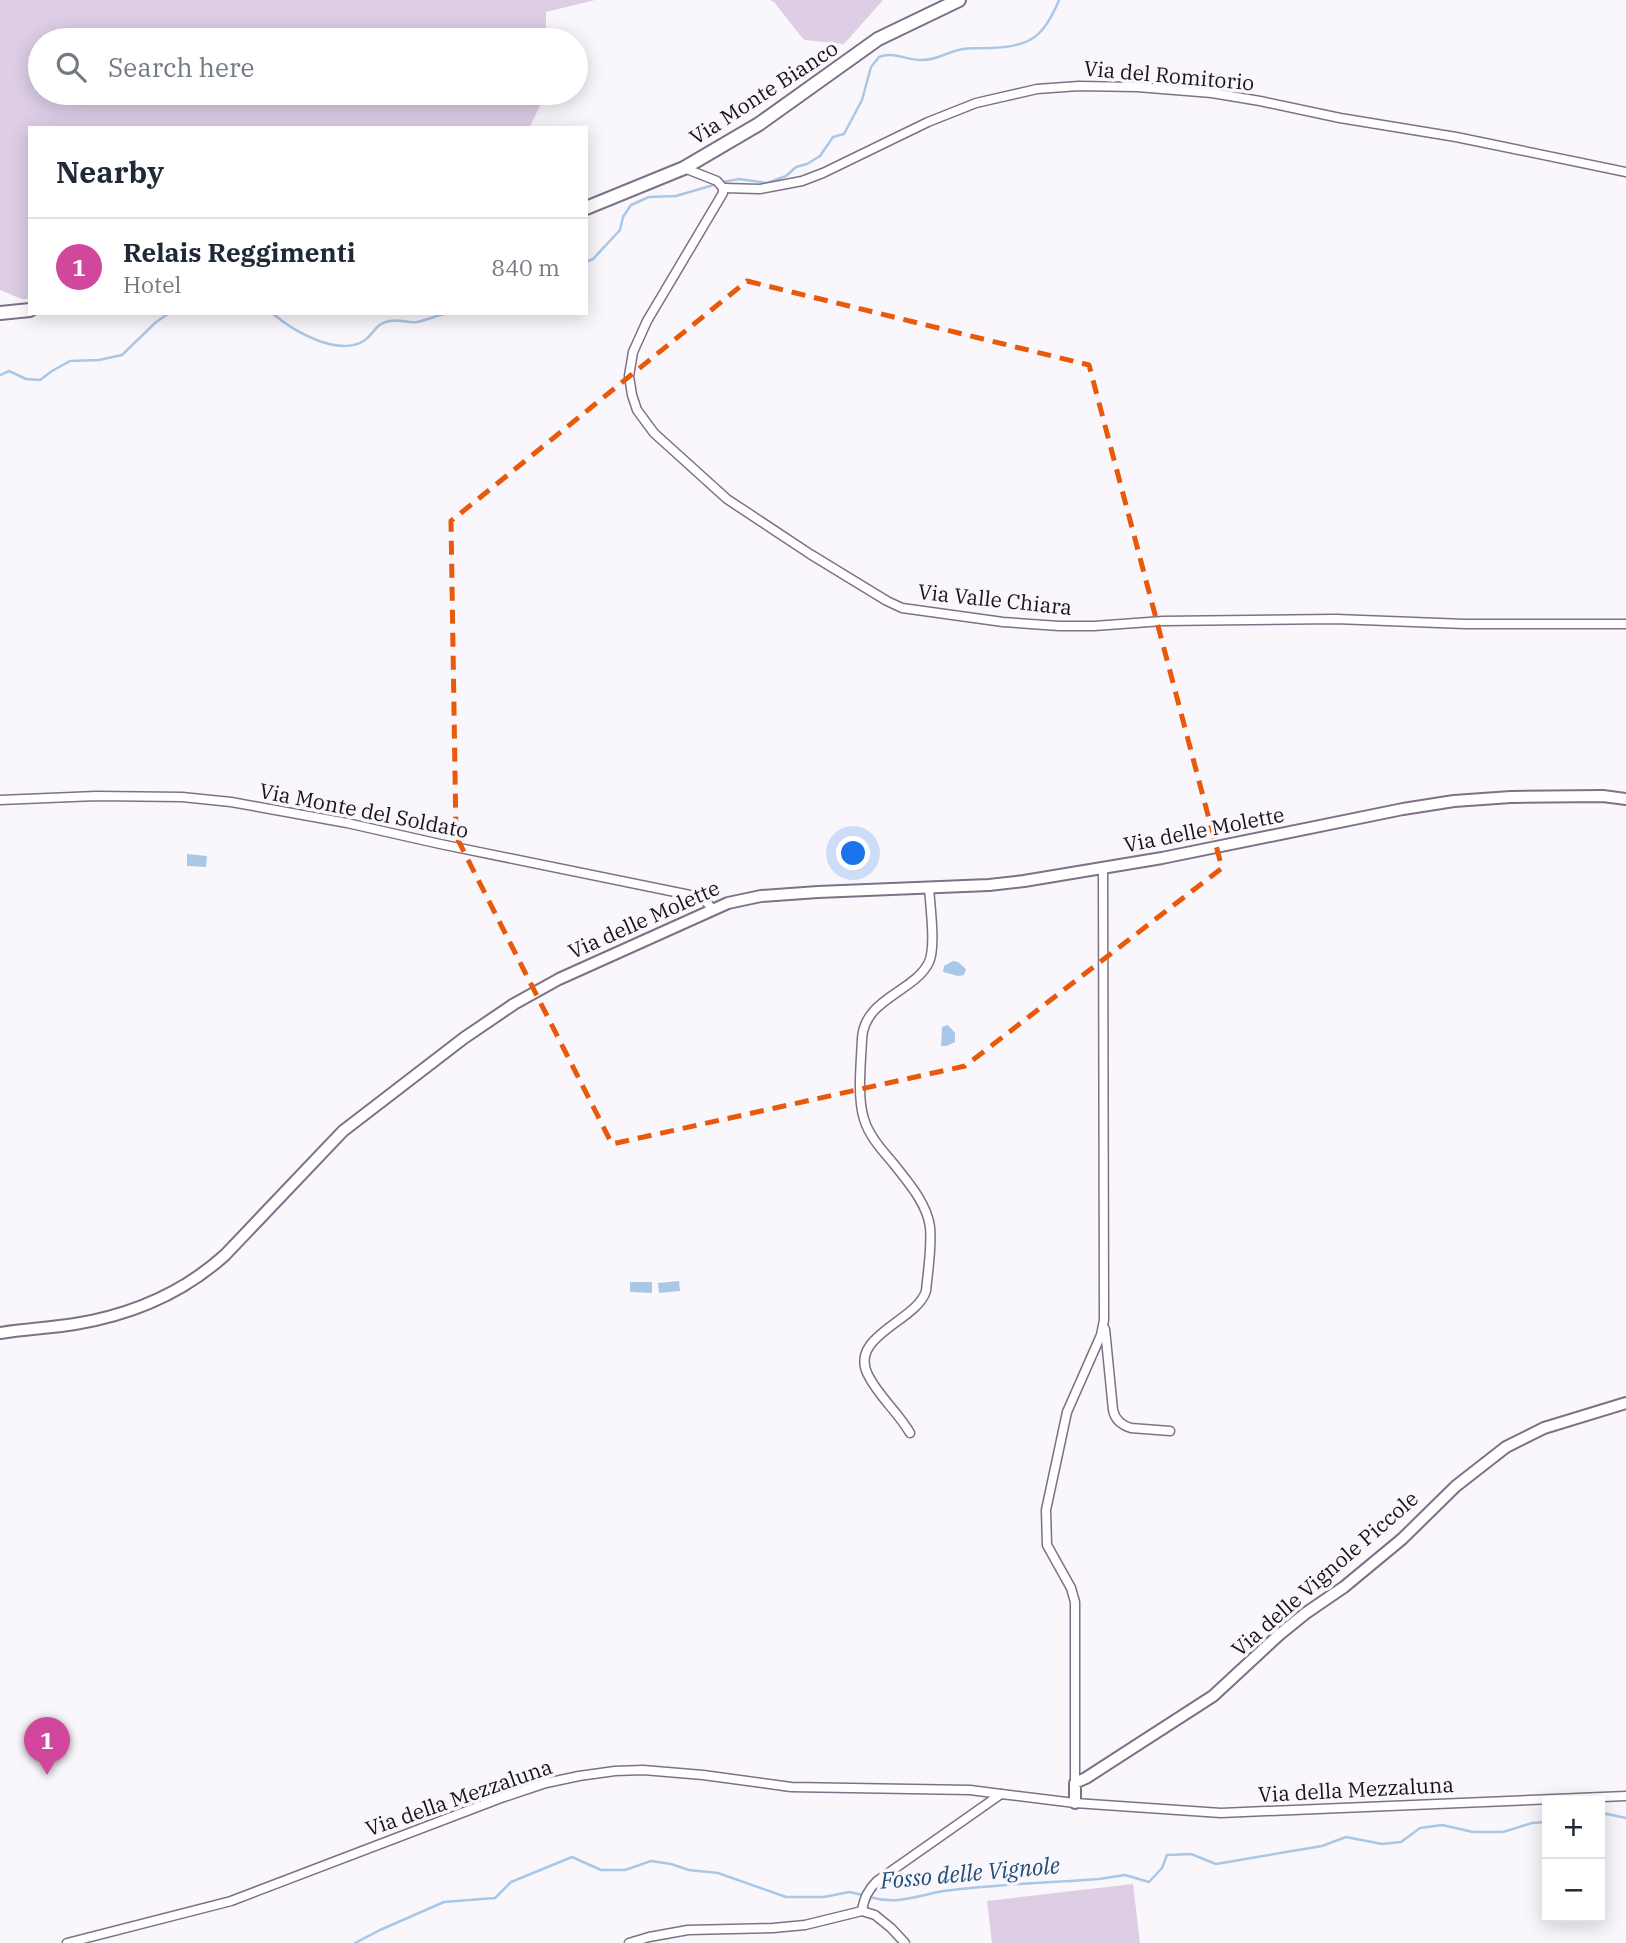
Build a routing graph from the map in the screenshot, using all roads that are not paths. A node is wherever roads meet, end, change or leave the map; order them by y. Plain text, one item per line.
1 (959, 0) edge
2 (684, 168) junction
3 (1626, 172) edge
4 (723, 188) junction
5 (588, 207) edge
6 (28, 310) edge
7 (0, 313) edge
8 (1626, 624) edge
9 (1626, 799) edge
10 (0, 800) edge
11 (1103, 869) junction
12 (929, 887) junction
13 (712, 909) junction
14 (1104, 1312) junction
15 (0, 1333) edge
16 (1626, 1403) edge
17 (1170, 1431) dead end
18 (910, 1433) dead end
19 (1075, 1783) junction
20 (1001, 1794) junction
21 (1626, 1796) edge
22 (1075, 1803) junction
23 (862, 1911) junction
24 (66, 1943) edge
25 (629, 1943) edge
26 (905, 1943) edge

1 - 2 main road, Via Monte Bianco
2 - 4 street
2 - 5 main road, Via Monte Bianco
3 - 4 street, Via del Romitorio
4 - 8 street, Via Valle Chiara
6 - 7 main road
9 - 11 street, Via delle Molette
10 - 13 street, Via Monte del Soldato
11 - 12 street, Via delle Molette
11 - 14 street
12 - 13 street, Via delle Molette
12 - 18 street
13 - 15 street, Via delle Molette
14 - 17 street
14 - 19 street
16 - 19 street, Via delle Vignole Piccole
19 - 22 street
20 - 22 street, Via della Mezzaluna
20 - 23 street
20 - 24 street, Via della Mezzaluna
21 - 22 street, Via della Mezzaluna
23 - 25 street
23 - 26 street

